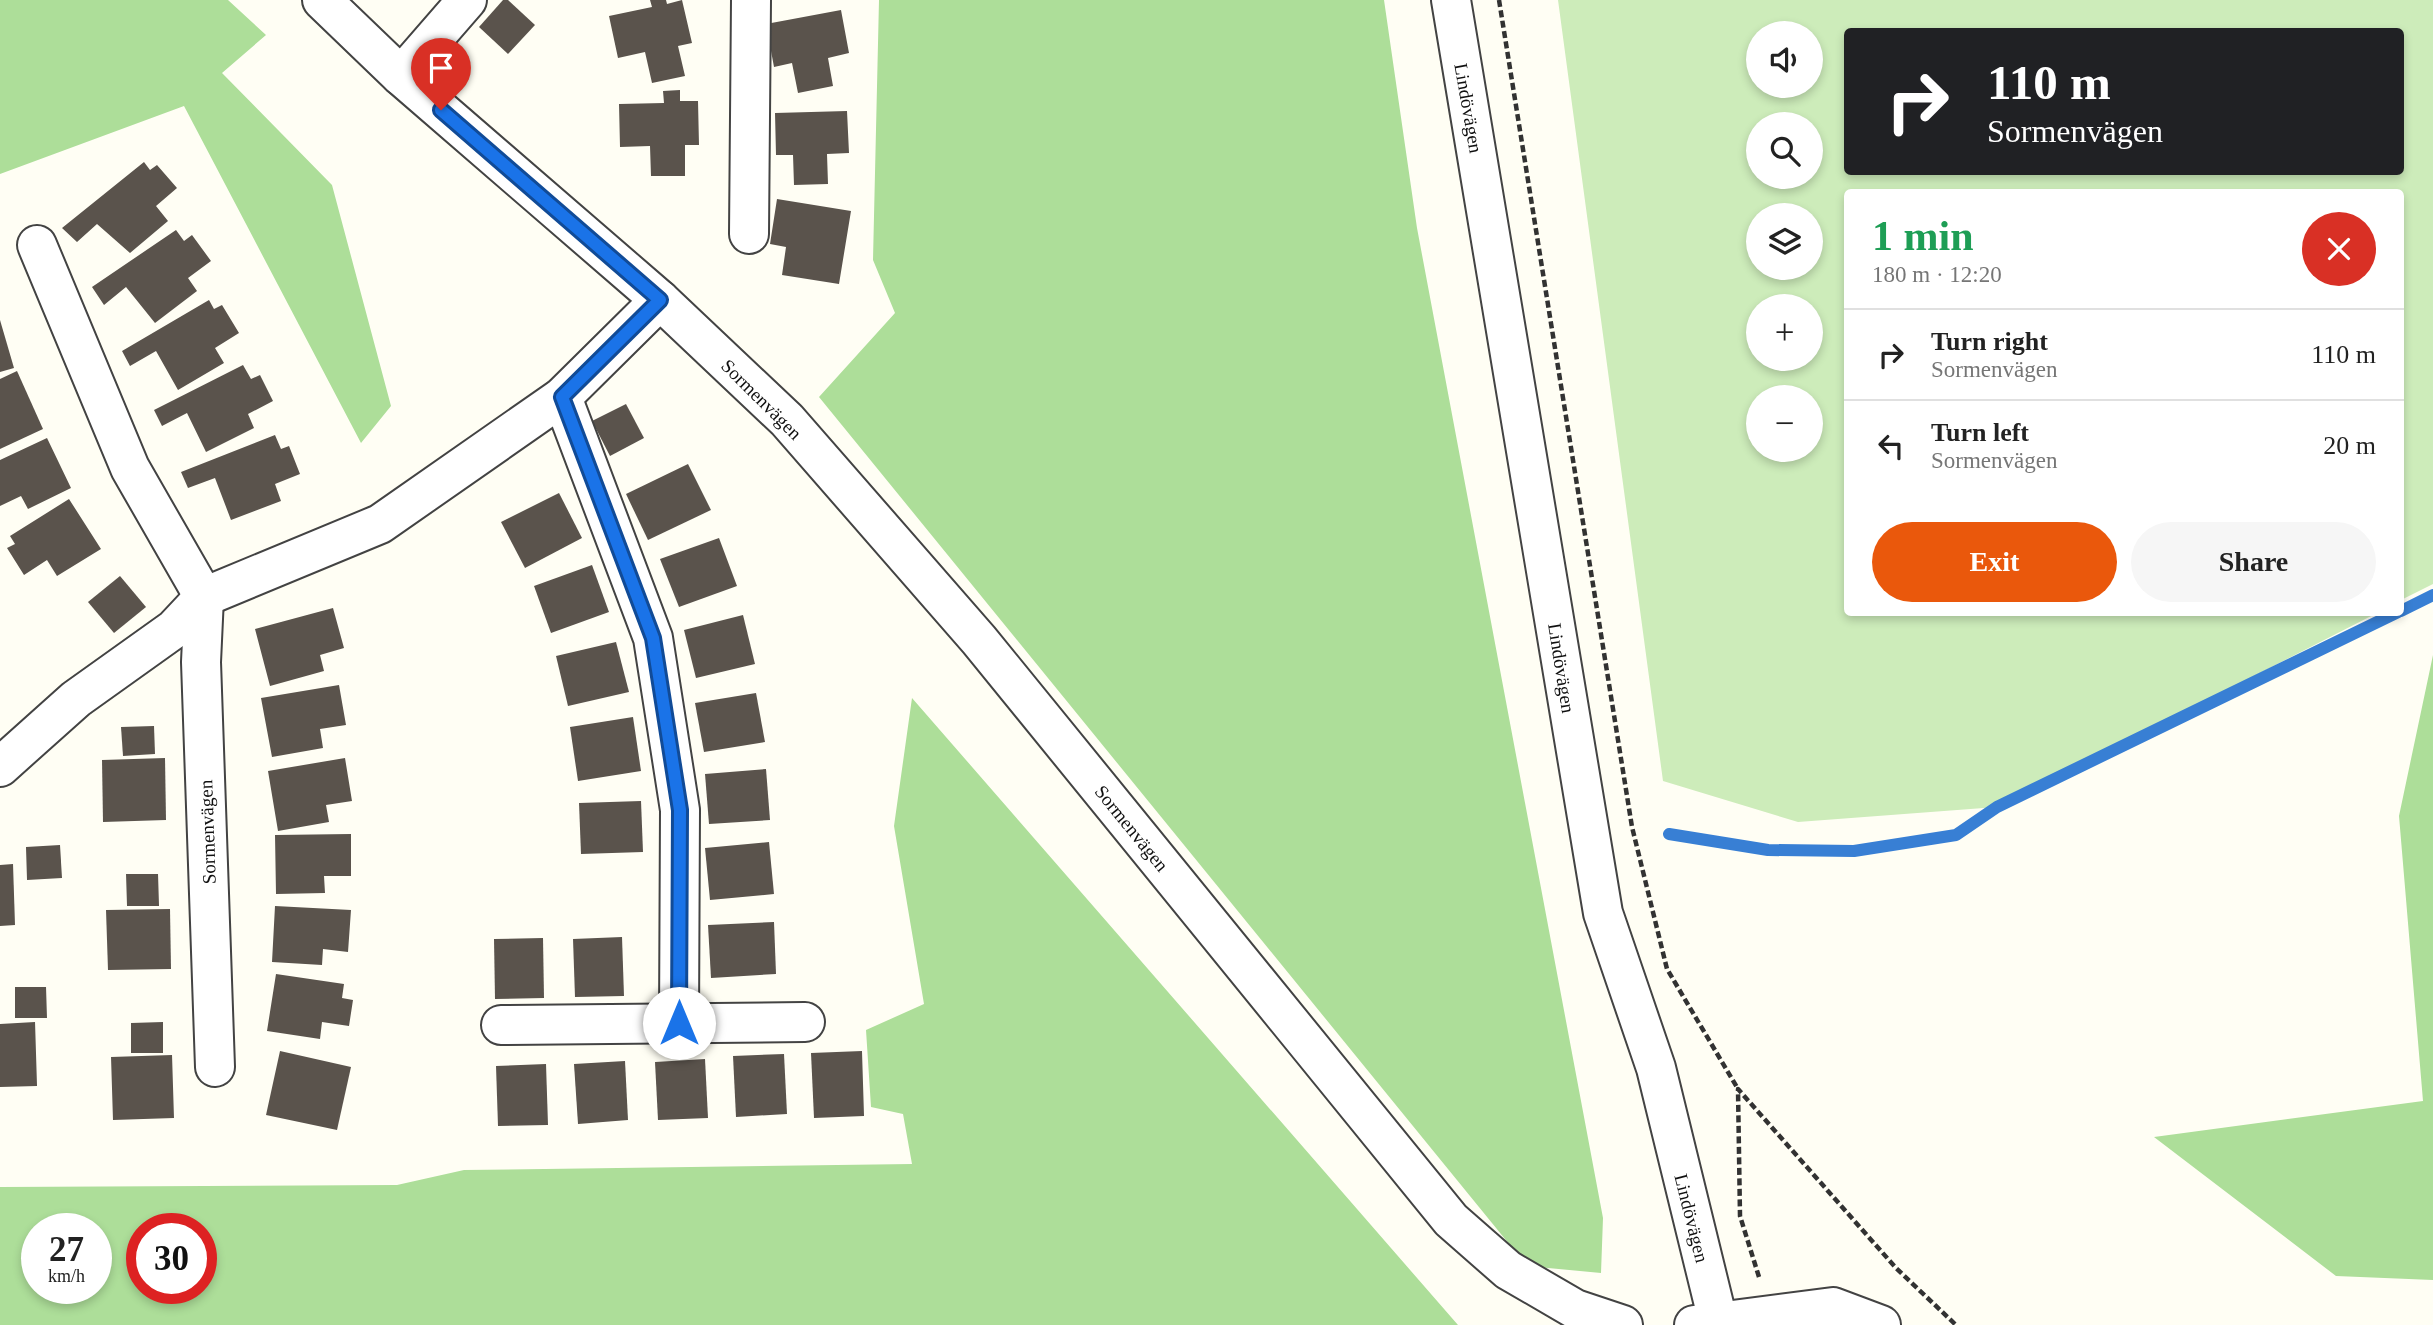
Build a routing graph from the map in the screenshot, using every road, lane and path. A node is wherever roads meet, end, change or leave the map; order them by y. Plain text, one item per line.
1 (322, 0) edge
2 (467, 0) edge
3 (751, 0) edge
4 (1451, 0) edge
5 (1499, 0) edge
6 (401, 76) junction
7 (749, 234) dead end
8 (37, 245) dead end
9 (660, 300) junction
10 (562, 397) junction
11 (204, 597) junction
12 (0, 766) edge
13 (805, 1022) dead end
14 (679, 1023) junction
15 (501, 1025) dead end
16 (215, 1067) dead end
17 (1738, 1089) junction
18 (1771, 1315) junction
19 (1710, 1324) edge
20 (1623, 1325) edge
21 (1881, 1325) edge
22 (1956, 1325) edge

1 - 6 street, Sormenvägen
2 - 6 street
3 - 7 street
4 - 19 street, Lindövägen
5 - 17 path
6 - 9 street, Sormenvägen
8 - 11 street
9 - 10 street
9 - 20 street, Sormenvägen
10 - 11 street
10 - 14 street
11 - 12 street
11 - 16 street, Sormenvägen
13 - 14 street
14 - 15 street
17 - 18 path
17 - 22 path
18 - 19 street
18 - 21 street

